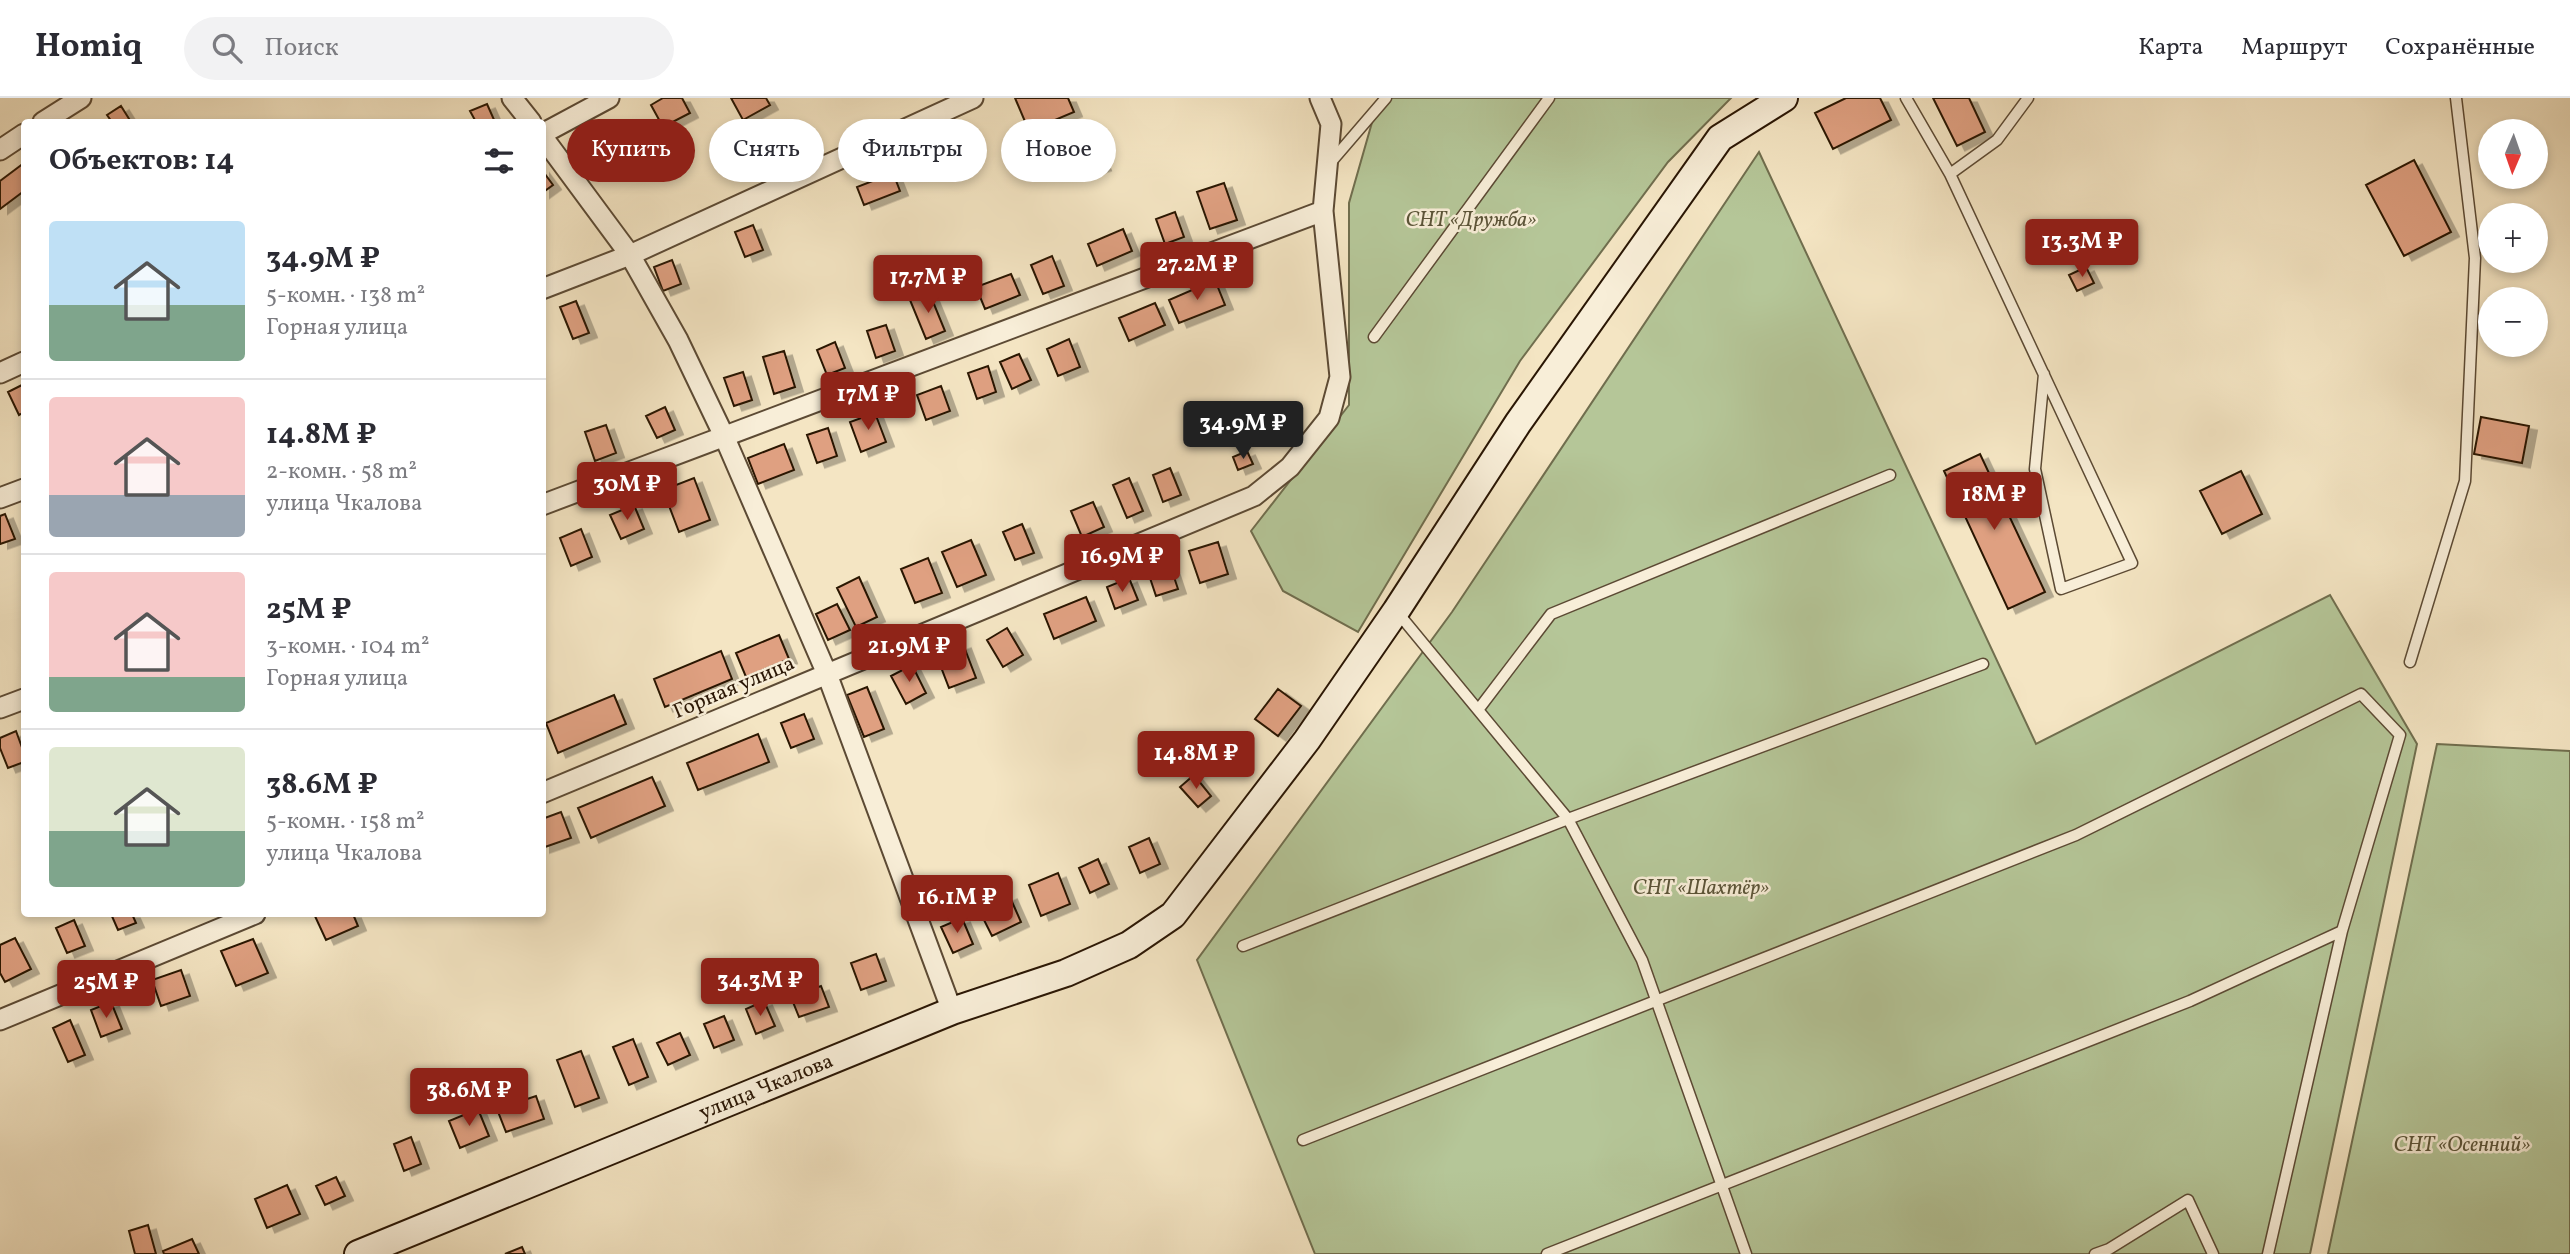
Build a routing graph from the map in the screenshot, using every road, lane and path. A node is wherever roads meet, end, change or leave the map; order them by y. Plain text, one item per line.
1 (80, 98) edge
2 (512, 98) edge
3 (609, 98) edge
4 (973, 98) edge
5 (1320, 98) edge
6 (1387, 98) edge
7 (1549, 98) edge
8 (1906, 98) edge
9 (2028, 98) edge
10 (2456, 98) edge
11 (1781, 99) edge
12 (48, 119) edge
13 (529, 119) edge
14 (546, 133) edge
15 (21, 136) edge
16 (546, 140) edge
17 (0, 150) edge
18 (1328, 165) junction
19 (1951, 174) junction
20 (1323, 211) junction
21 (630, 256) junction
22 (546, 288) edge
23 (1374, 337) dead end
24 (21, 363) edge
25 (0, 373) edge
26 (2044, 374) junction
27 (724, 436) junction
28 (1890, 475) dead end
29 (21, 490) edge
30 (0, 499) edge
31 (546, 503) edge
32 (1396, 611) junction
33 (2410, 662) dead end
34 (1983, 664) dead end
35 (827, 674) junction
36 (21, 700) edge
37 (0, 708) edge
38 (1478, 710) junction
39 (546, 791) edge
40 (1568, 819) junction
41 (248, 917) edge
42 (2342, 930) junction
43 (1243, 946) dead end
44 (1656, 1000) junction
45 (952, 1011) junction
46 (0, 1020) edge
47 (1303, 1140) dead end
48 (1721, 1185) junction
49 (388, 1248) edge
50 (358, 1254) edge
51 (1547, 1254) edge
52 (1746, 1254) edge
53 (2095, 1254) edge
54 (2213, 1254) edge
55 (2268, 1254) edge

1 - 12 street
2 - 13 street
3 - 14 street
4 - 21 street
5 - 18 street, Горная улица
6 - 18 lane
7 - 23 lane
8 - 19 lane
9 - 19 lane
10 - 33 lane
11 - 32 main road, улица Чкалова
15 - 17 street
16 - 21 street
18 - 20 street, Горная улица
19 - 26 lane
20 - 27 street
20 - 35 street, Горная улица
21 - 22 street
21 - 27 street
24 - 25 street
26 - 26 lane
27 - 31 street
27 - 35 street
28 - 38 lane
29 - 30 street
32 - 38 lane
32 - 45 main road, улица Чкалова
34 - 40 lane
35 - 39 street, Горная улица
35 - 45 street
36 - 37 street
38 - 40 lane
40 - 43 lane
40 - 44 lane
41 - 46 street
42 - 44 lane
42 - 48 lane
42 - 55 lane
44 - 47 lane
44 - 48 lane
45 - 49 main road, улица Чкалова
48 - 51 lane
48 - 52 lane
49 - 50 main road, улица Чкалова
53 - 54 lane

